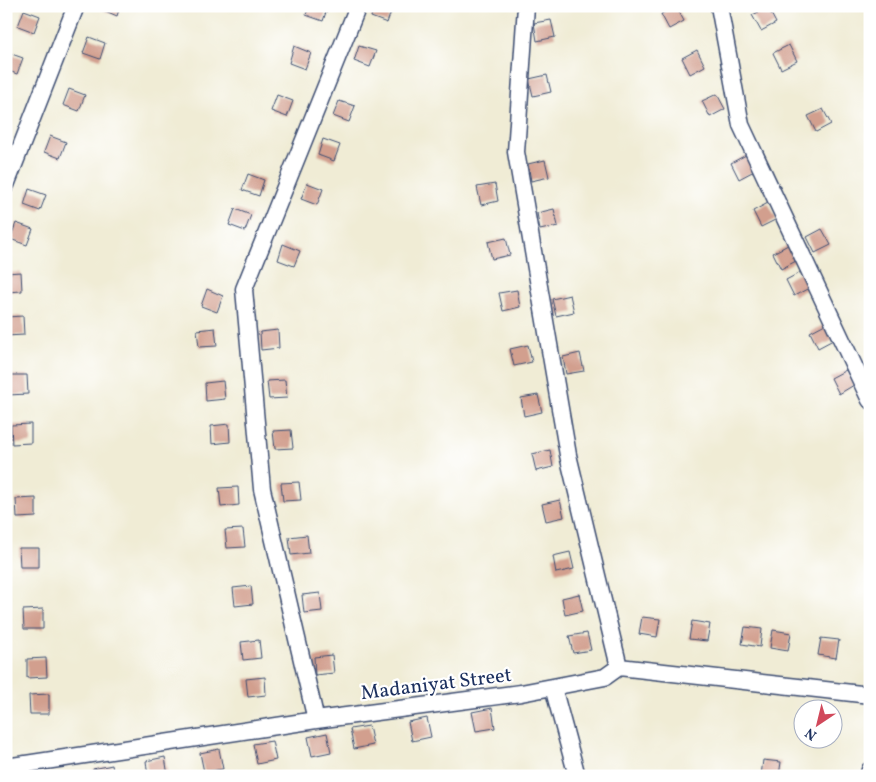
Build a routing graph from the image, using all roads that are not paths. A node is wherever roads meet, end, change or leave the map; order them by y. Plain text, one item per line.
1 (76, 6) edge
2 (358, 6) edge
3 (526, 6) edge
4 (719, 6) edge
5 (6, 185) edge
6 (870, 400) edge
7 (619, 667) junction
8 (553, 687) junction
9 (870, 695) edge
10 (316, 720) junction
11 (6, 766) edge
12 (870, 770) edge
13 (8, 776) edge
14 (577, 776) edge
15 (868, 776) edge

1 - 5 street
2 - 10 street
3 - 7 street
4 - 6 street
7 - 8 street, Madaniyat Street
7 - 9 street
8 - 10 street, Madaniyat Street
8 - 14 street
10 - 11 street, Madaniyat Street
11 - 13 street
12 - 15 street

